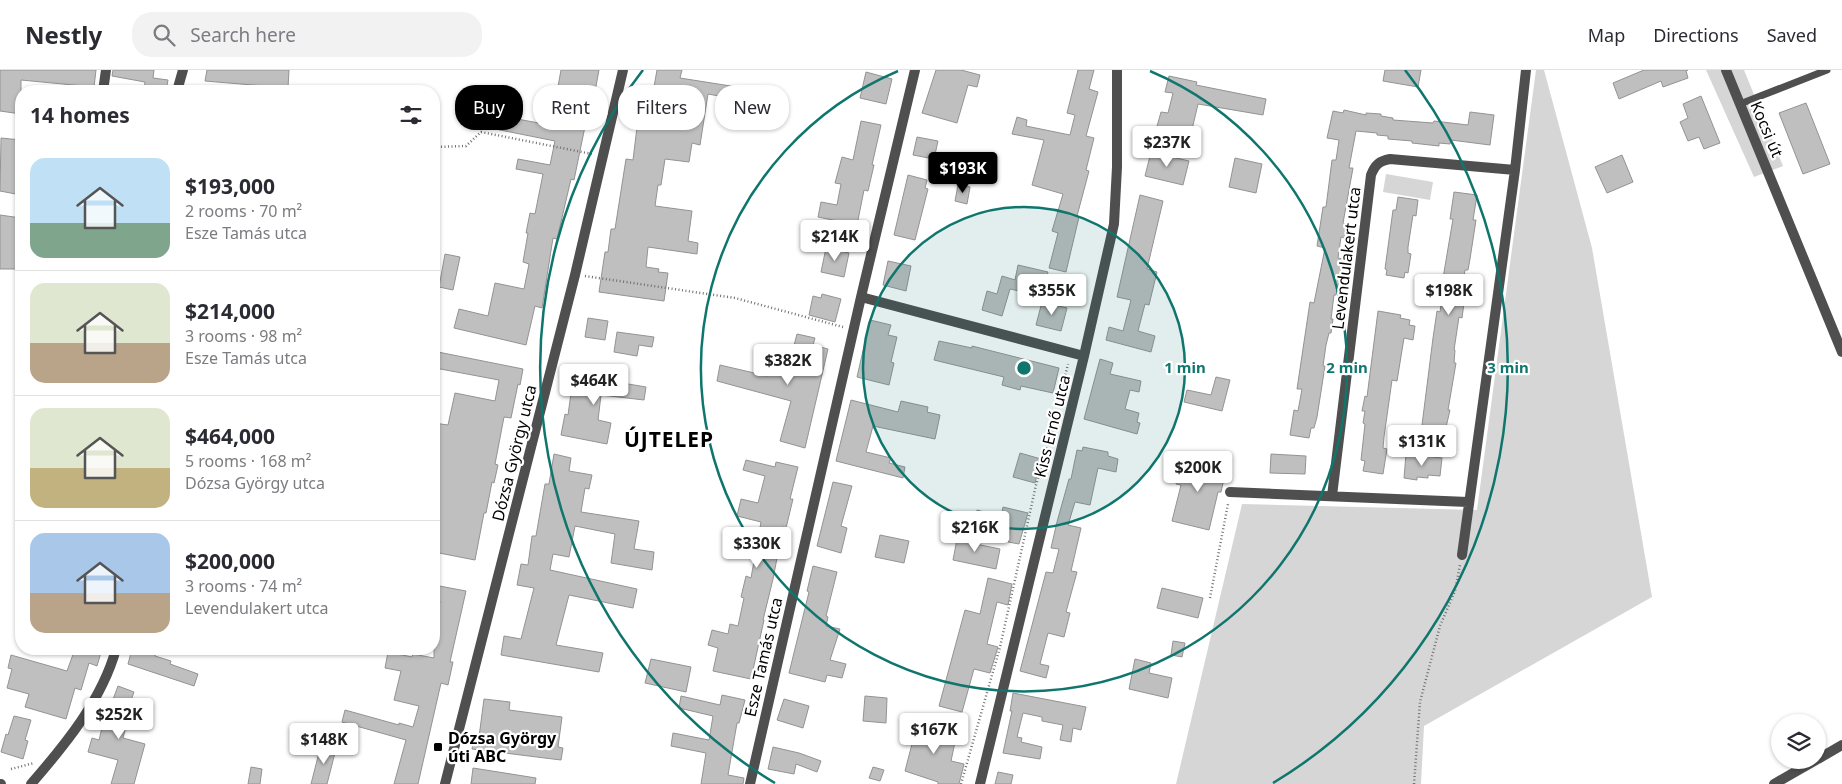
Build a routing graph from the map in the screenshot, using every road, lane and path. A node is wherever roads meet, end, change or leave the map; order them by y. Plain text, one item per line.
1 (106, 70) edge
2 (183, 70) edge
3 (623, 70) edge
4 (915, 70) edge
5 (1117, 70) edge
6 (1526, 70) edge
7 (1726, 70) edge
8 (1827, 70) edge
9 (105, 85) edge
10 (179, 85) edge
11 (1740, 104) junction
12 (440, 147) edge
13 (603, 156) junction
14 (1514, 170) junction
15 (575, 275) junction
16 (860, 297) junction
17 (843, 327) dead end
18 (1842, 352) edge
19 (1084, 356) junction
20 (1069, 362) dead end
21 (1058, 406) dead end
22 (1054, 423) dead end
23 (1230, 492) joint
24 (1332, 496) junction
25 (1468, 502) junction
26 (1462, 555) joint
27 (1210, 598) dead end
28 (114, 655) edge
29 (1842, 745) edge
30 (1826, 755) edge
31 (42, 761) dead end
32 (11, 769) dead end
33 (1801, 769) edge
34 (31, 784) edge
35 (445, 784) edge
36 (750, 784) edge
37 (962, 784) edge
38 (980, 784) edge
39 (1414, 784) edge
40 (1774, 784) edge

1 - 9 street
2 - 10 street
3 - 13 street, Dózsa György utca
4 - 16 street, Esze Tamás utca
5 - 19 street, Kiss Ernő utca
6 - 14 street
7 - 11 street, Kocsi út
8 - 11 lane
11 - 18 street, Kocsi út
12 - 13 path
13 - 15 street, Dózsa György utca
14 - 24 street, Levendulakert utca
14 - 25 street
15 - 17 path
15 - 35 street, Dózsa György utca
16 - 19 street
16 - 36 street, Esze Tamás utca
19 - 38 street, Kiss Ernő utca
20 - 21 path
22 - 37 path
23 - 24 street
23 - 27 path
24 - 25 street
25 - 26 street
26 - 39 path
28 - 34 street
29 - 30 street
31 - 32 path
33 - 40 street

